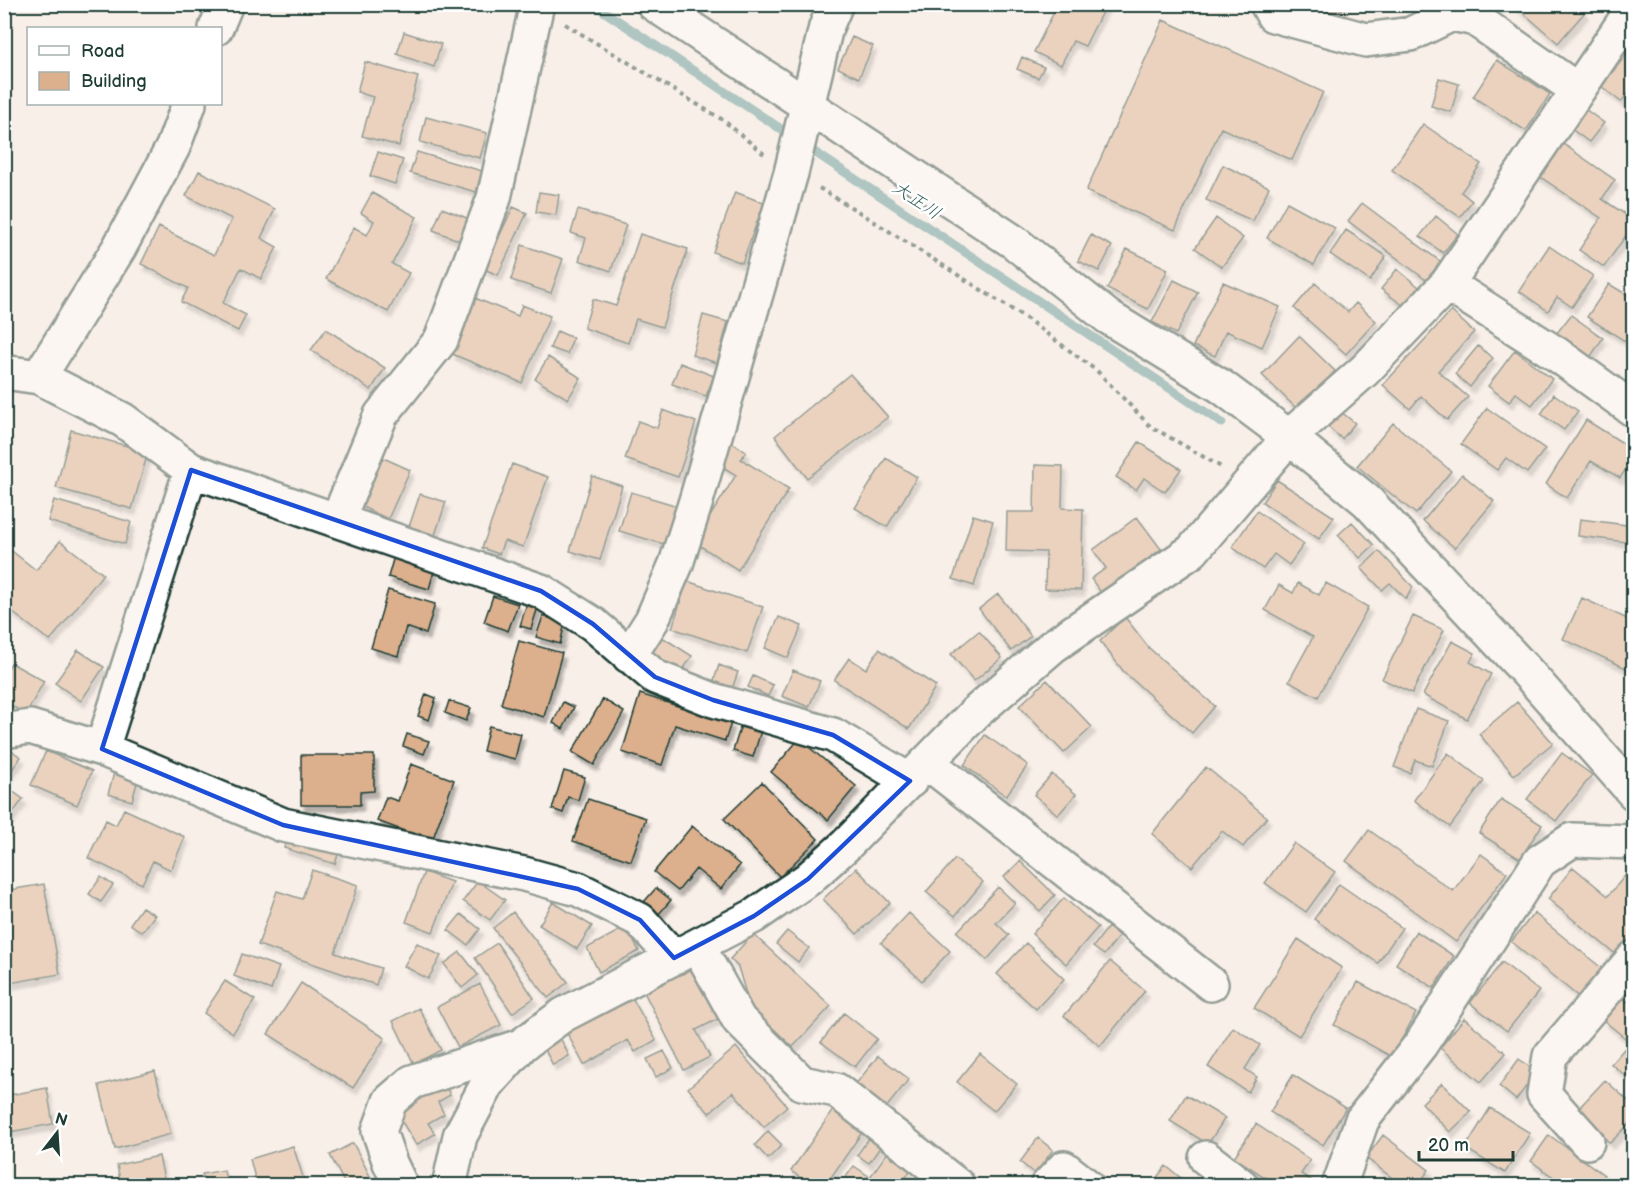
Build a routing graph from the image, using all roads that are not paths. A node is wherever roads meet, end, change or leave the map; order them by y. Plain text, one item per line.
1 (226, 4) edge
2 (654, 4) edge
3 (836, 4) edge
4 (1267, 4) edge
5 (537, 6) edge
6 (1634, 11) edge
7 (216, 27) edge
8 (1576, 89) junction
9 (189, 105) edge
10 (808, 106) junction
11 (1447, 284) junction
12 (4, 372) edge
13 (39, 377) junction
14 (1634, 410) edge
15 (1289, 437) junction
16 (190, 470) junction
17 (338, 519) junction
18 (629, 656) junction
19 (4, 731) edge
20 (102, 749) junction
21 (919, 772) junction
22 (1634, 793) edge
23 (1634, 842) edge
24 (686, 952) junction
25 (1634, 958) edge
26 (1211, 984) dead end
27 (522, 1045) junction
28 (1587, 1142) dead end
29 (1206, 1158) dead end
30 (401, 1185) edge
31 (449, 1185) edge
32 (958, 1185) edge
33 (1047, 1185) edge
34 (1087, 1185) edge
35 (1242, 1185) edge
36 (1339, 1185) edge

1 - 7 street
2 - 10 street
3 - 10 street
4 - 8 street
5 - 17 street
6 - 8 street
8 - 11 street
9 - 13 street
10 - 15 street
10 - 18 street
11 - 14 street
11 - 15 street
12 - 13 street
13 - 16 street
15 - 21 street
15 - 22 street
16 - 17 street
16 - 20 street
17 - 18 street
18 - 21 street
19 - 20 street
20 - 24 street
21 - 24 street
21 - 26 street
23 - 36 street
24 - 27 street
24 - 32 street
25 - 28 street
27 - 30 street
27 - 31 street
29 - 35 street
33 - 34 street

